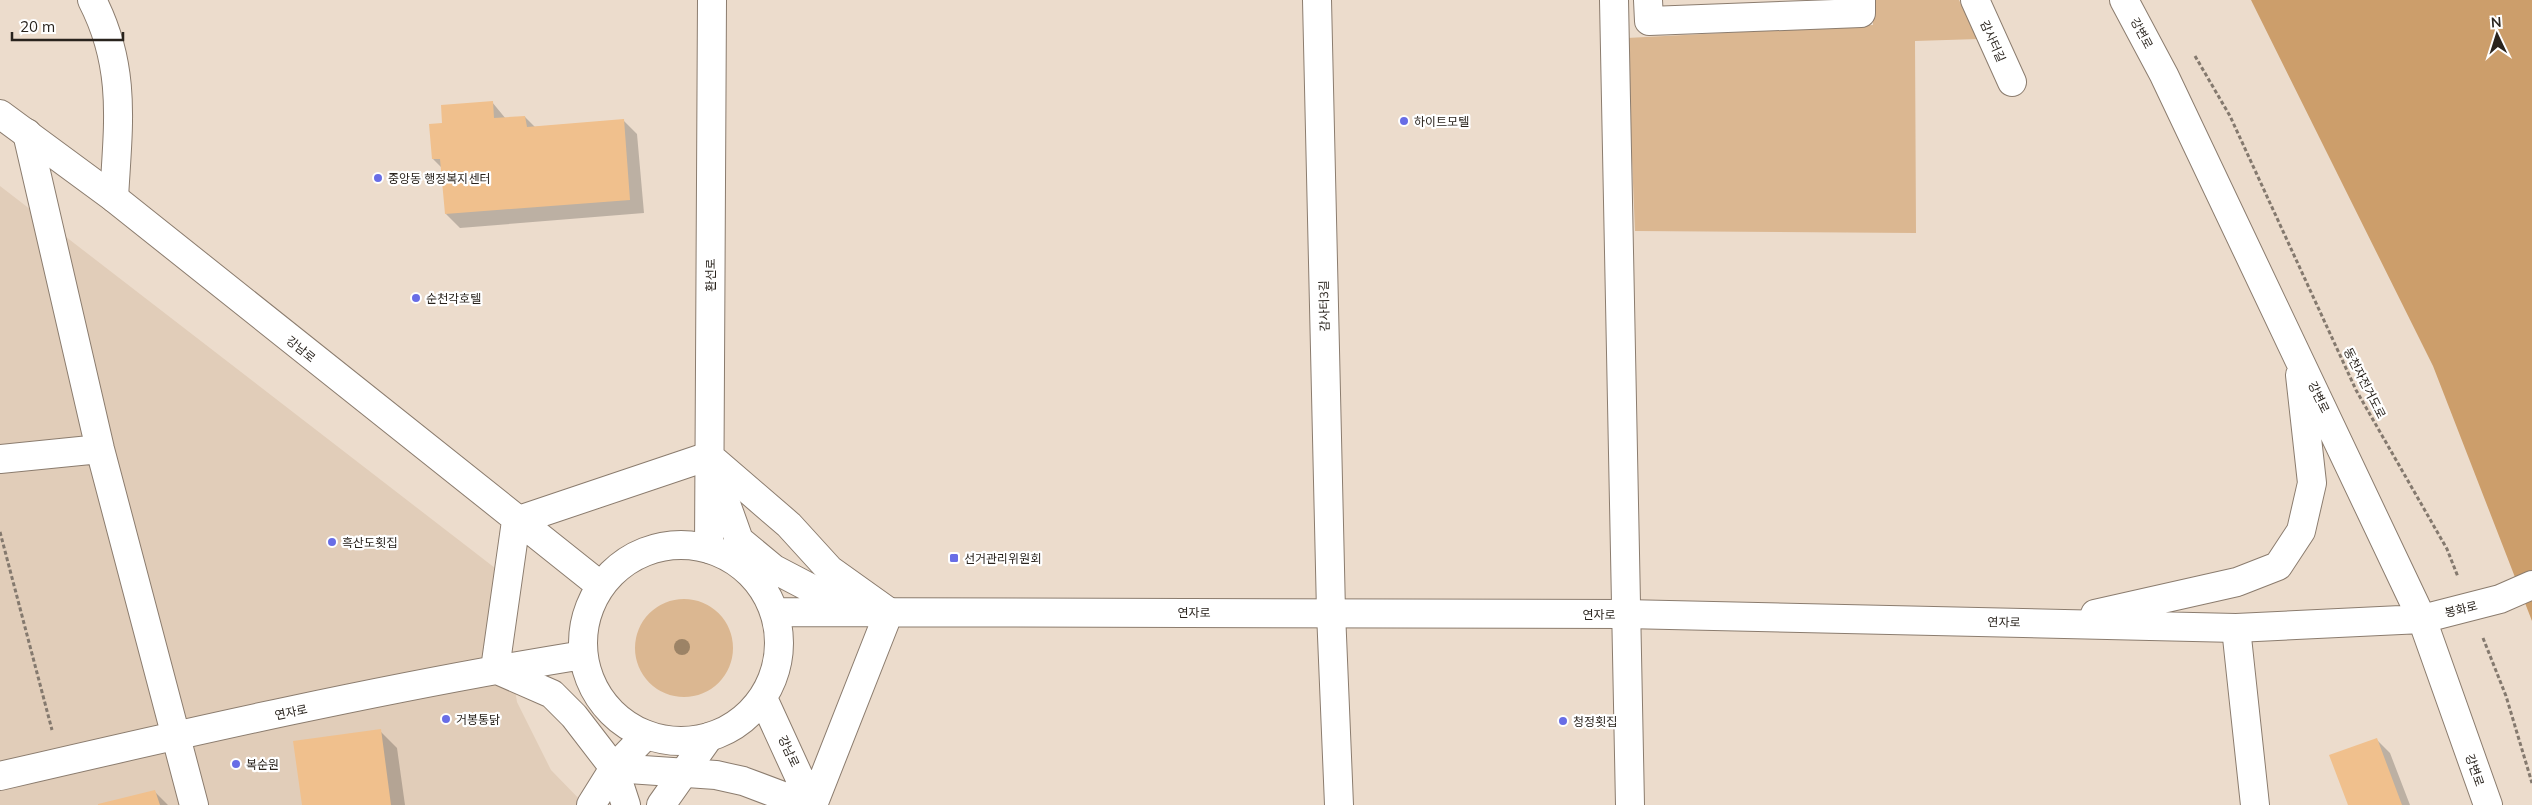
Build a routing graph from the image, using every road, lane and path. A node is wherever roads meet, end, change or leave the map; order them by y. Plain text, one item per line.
1 (92, 0) edge
2 (712, 0) edge
3 (1317, 0) edge
4 (1614, 0) edge
5 (1648, 0) edge
6 (1861, 0) edge
7 (1975, 0) edge
8 (2124, 0) edge
9 (2191, 50) dead end
10 (2012, 82) dead end
11 (0, 114) edge
12 (26, 133) junction
13 (114, 198) junction
14 (2298, 354) junction
15 (100, 449) junction
16 (709, 456) junction
17 (0, 460) edge
18 (516, 521) junction
19 (0, 532) edge
20 (709, 549) junction
21 (2461, 584) dead end
22 (2532, 585) edge
23 (601, 586) junction
24 (775, 612) junction
25 (889, 612) junction
26 (1331, 612) junction
27 (1625, 614) junction
28 (2422, 619) junction
29 (2055, 623) junction
30 (2236, 628) junction
31 (2482, 637) dead end
32 (583, 655) junction
33 (495, 669) junction
34 (763, 698) junction
35 (646, 735) junction
36 (175, 736) junction
37 (709, 737) junction
38 (60, 762) junction
39 (614, 768) junction
40 (683, 773) junction
41 (0, 776) edge
42 (2532, 783) edge
43 (194, 805) edge
44 (591, 805) edge
45 (626, 805) edge
46 (661, 805) edge
47 (807, 805) edge
48 (813, 805) edge
49 (1339, 805) edge
50 (1630, 805) edge
51 (2254, 805) edge
52 (2488, 805) edge

1 - 13 main road
2 - 16 main road, 환선로
3 - 26 main road, 감사터3길
4 - 27 main road
5 - 6 main road
7 - 10 main road, 감사터길
8 - 14 main road, 강변로
9 - 21 path, 동천자전거도로
11 - 12 main road, 강남로
12 - 13 main road, 강남로
12 - 15 main road
13 - 18 main road, 강남로
14 - 28 main road, 강변로
14 - 29 main road
15 - 17 main road
15 - 36 main road
16 - 18 main road
16 - 20 main road, 환선로
16 - 25 main road
16 - 25 main road
18 - 23 main road, 강남로
18 - 33 main road
19 - 38 path
20 - 23 main road
20 - 24 main road
22 - 28 main road, 봉화로
23 - 32 main road
24 - 25 main road, 연자로
24 - 34 main road
25 - 26 main road, 연자로
25 - 48 main road
26 - 27 main road, 연자로
26 - 49 main road, 감사터3길
27 - 29 main road, 연자로
27 - 50 main road
28 - 30 main road, 연자로
28 - 52 main road, 강변로
29 - 30 main road, 연자로
30 - 51 main road
31 - 42 path
32 - 33 main road, 연자로
32 - 35 main road
33 - 36 main road, 연자로
33 - 39 main road
34 - 37 main road
34 - 48 main road, 강남로
35 - 37 main road
35 - 39 main road
36 - 38 main road, 연자로
36 - 43 main road
37 - 40 main road
38 - 41 main road, 연자로
39 - 40 main road
39 - 44 main road
39 - 45 main road
40 - 46 main road
40 - 47 main road

